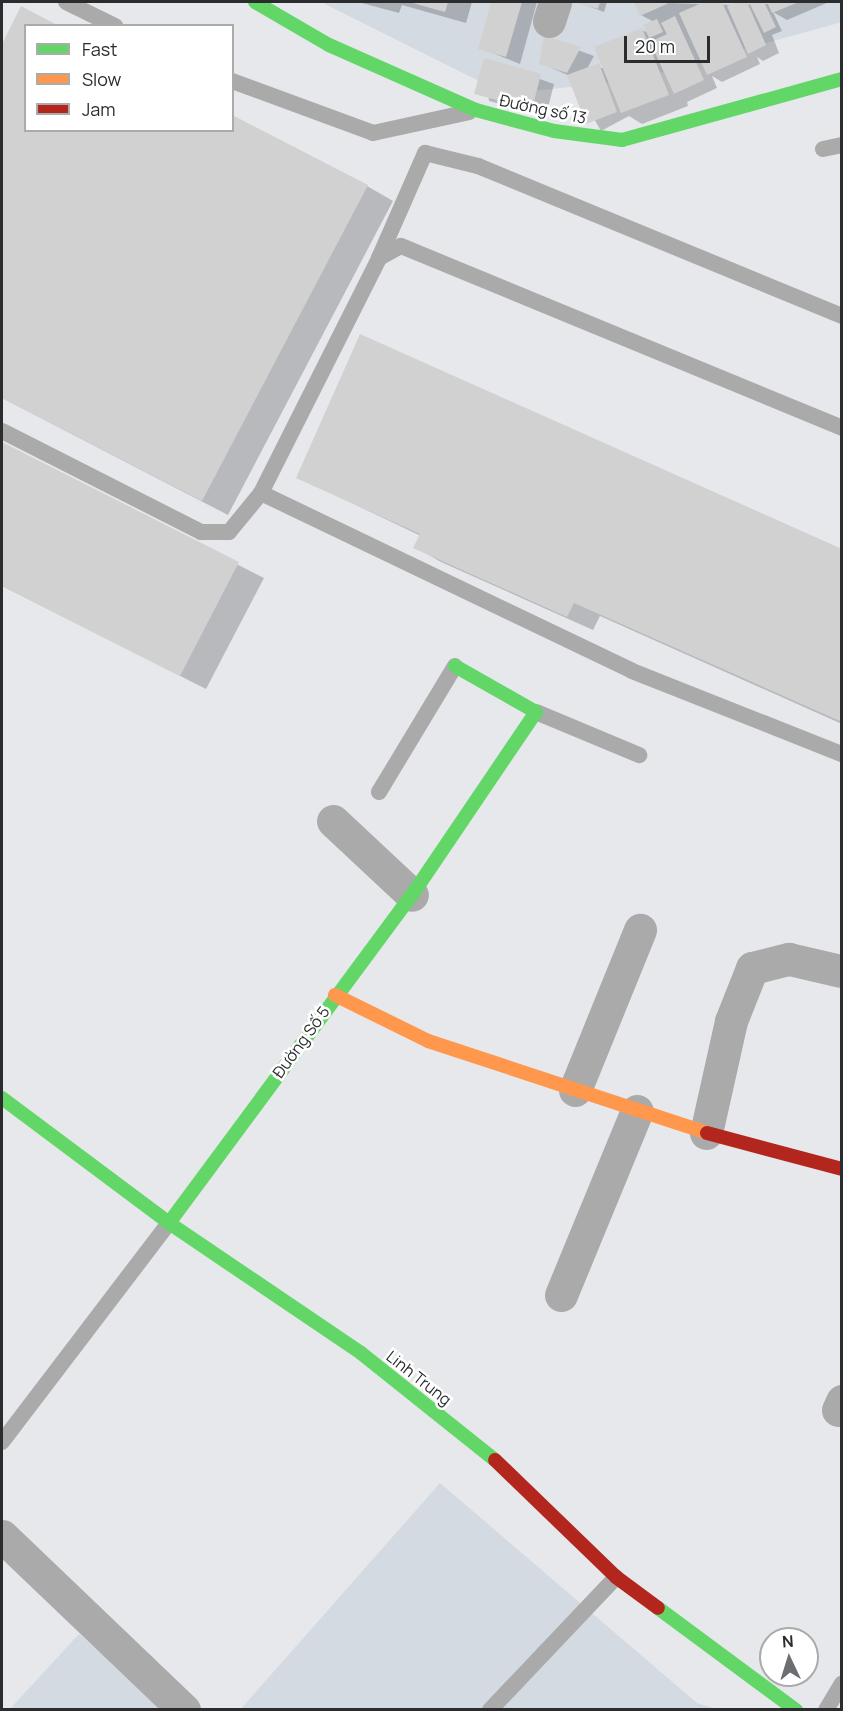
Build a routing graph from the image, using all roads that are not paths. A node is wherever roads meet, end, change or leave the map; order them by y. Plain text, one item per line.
1 (66, 2) edge
2 (255, 2) edge
3 (111, 24) edge
4 (842, 79) edge
5 (234, 82) edge
6 (476, 110) junction
7 (842, 145) edge
8 (823, 149) dead end
9 (379, 258) junction
10 (842, 316) edge
11 (842, 428) edge
12 (2, 431) edge
13 (261, 493) junction
14 (455, 666) joint
15 (536, 712) junction
16 (842, 754) edge
17 (639, 755) dead end
18 (379, 792) dead end
19 (333, 821) dead end
20 (412, 895) junction
21 (640, 930) dead end
22 (842, 971) edge
23 (335, 995) junction
24 (575, 1090) junction
25 (2, 1098) edge
26 (637, 1111) junction
27 (706, 1133) junction
28 (842, 1169) edge
29 (169, 1223) junction
30 (561, 1295) dead end
31 (2, 1442) edge
32 (2, 1536) edge
33 (616, 1577) junction
34 (842, 1683) edge
35 (184, 1710) edge
36 (490, 1710) edge
37 (796, 1710) edge
38 (826, 1710) edge

1 - 3 lane
2 - 6 street, Đường số 13
4 - 6 street, Đường số 13
5 - 6 lane
7 - 8 lane
9 - 10 lane
9 - 11 lane
9 - 13 lane
12 - 13 lane
13 - 16 lane
14 - 15 street
14 - 18 lane
15 - 17 lane
15 - 20 street, Đường Số 5
19 - 20 street
20 - 23 street, Đường Số 5
21 - 24 street
22 - 27 street
23 - 24 street
23 - 29 street, Đường Số 5
24 - 26 street
25 - 29 street, Linh Trung
26 - 27 street
26 - 30 street
27 - 28 street
29 - 31 lane, Đường Số 5
29 - 33 street, Linh Trung
32 - 35 street
33 - 36 lane
33 - 37 street, Linh Trung
34 - 38 lane

